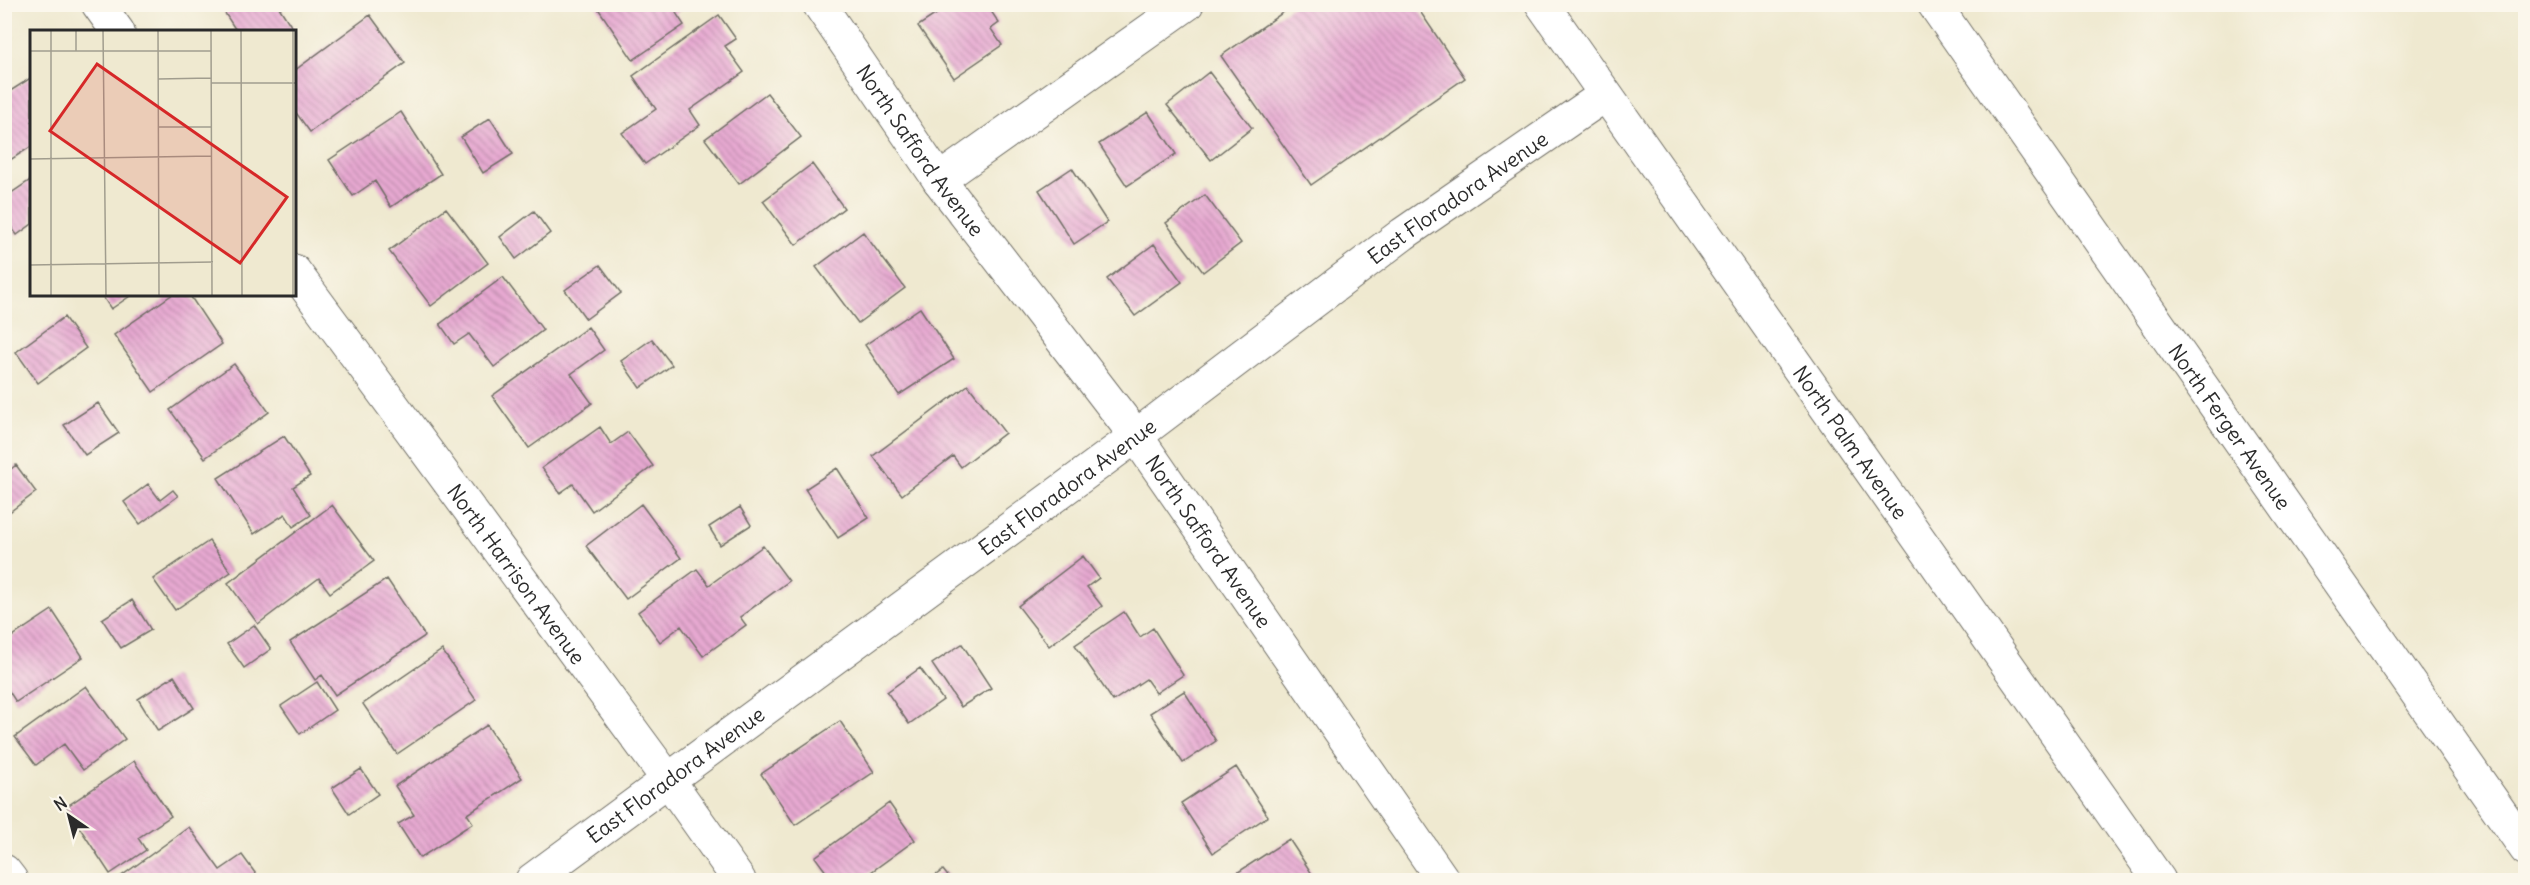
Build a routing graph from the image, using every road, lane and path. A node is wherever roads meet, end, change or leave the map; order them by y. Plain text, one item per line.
1 (98, 4) edge
2 (819, 4) edge
3 (1187, 4) edge
4 (1542, 4) edge
5 (1934, 4) edge
6 (117, 30) edge
7 (1605, 94) junction
8 (939, 180) junction
9 (296, 274) edge
10 (1136, 436) junction
11 (669, 781) junction
12 (2526, 849) edge
13 (4, 871) edge
14 (11, 880) edge
15 (532, 880) edge
16 (738, 880) edge
17 (1443, 880) edge
18 (2159, 880) edge

1 - 6 street
2 - 8 street, North Safford Avenue
3 - 8 street
4 - 7 street, North Palm Avenue
5 - 12 street, North Ferger Avenue
7 - 10 street, East Floradora Avenue
7 - 18 street, North Palm Avenue
8 - 10 street, North Safford Avenue
9 - 11 street, North Harrison Avenue
10 - 11 street, East Floradora Avenue
10 - 17 street, North Safford Avenue
11 - 15 street, East Floradora Avenue
11 - 16 street, North Harrison Avenue
13 - 14 street

